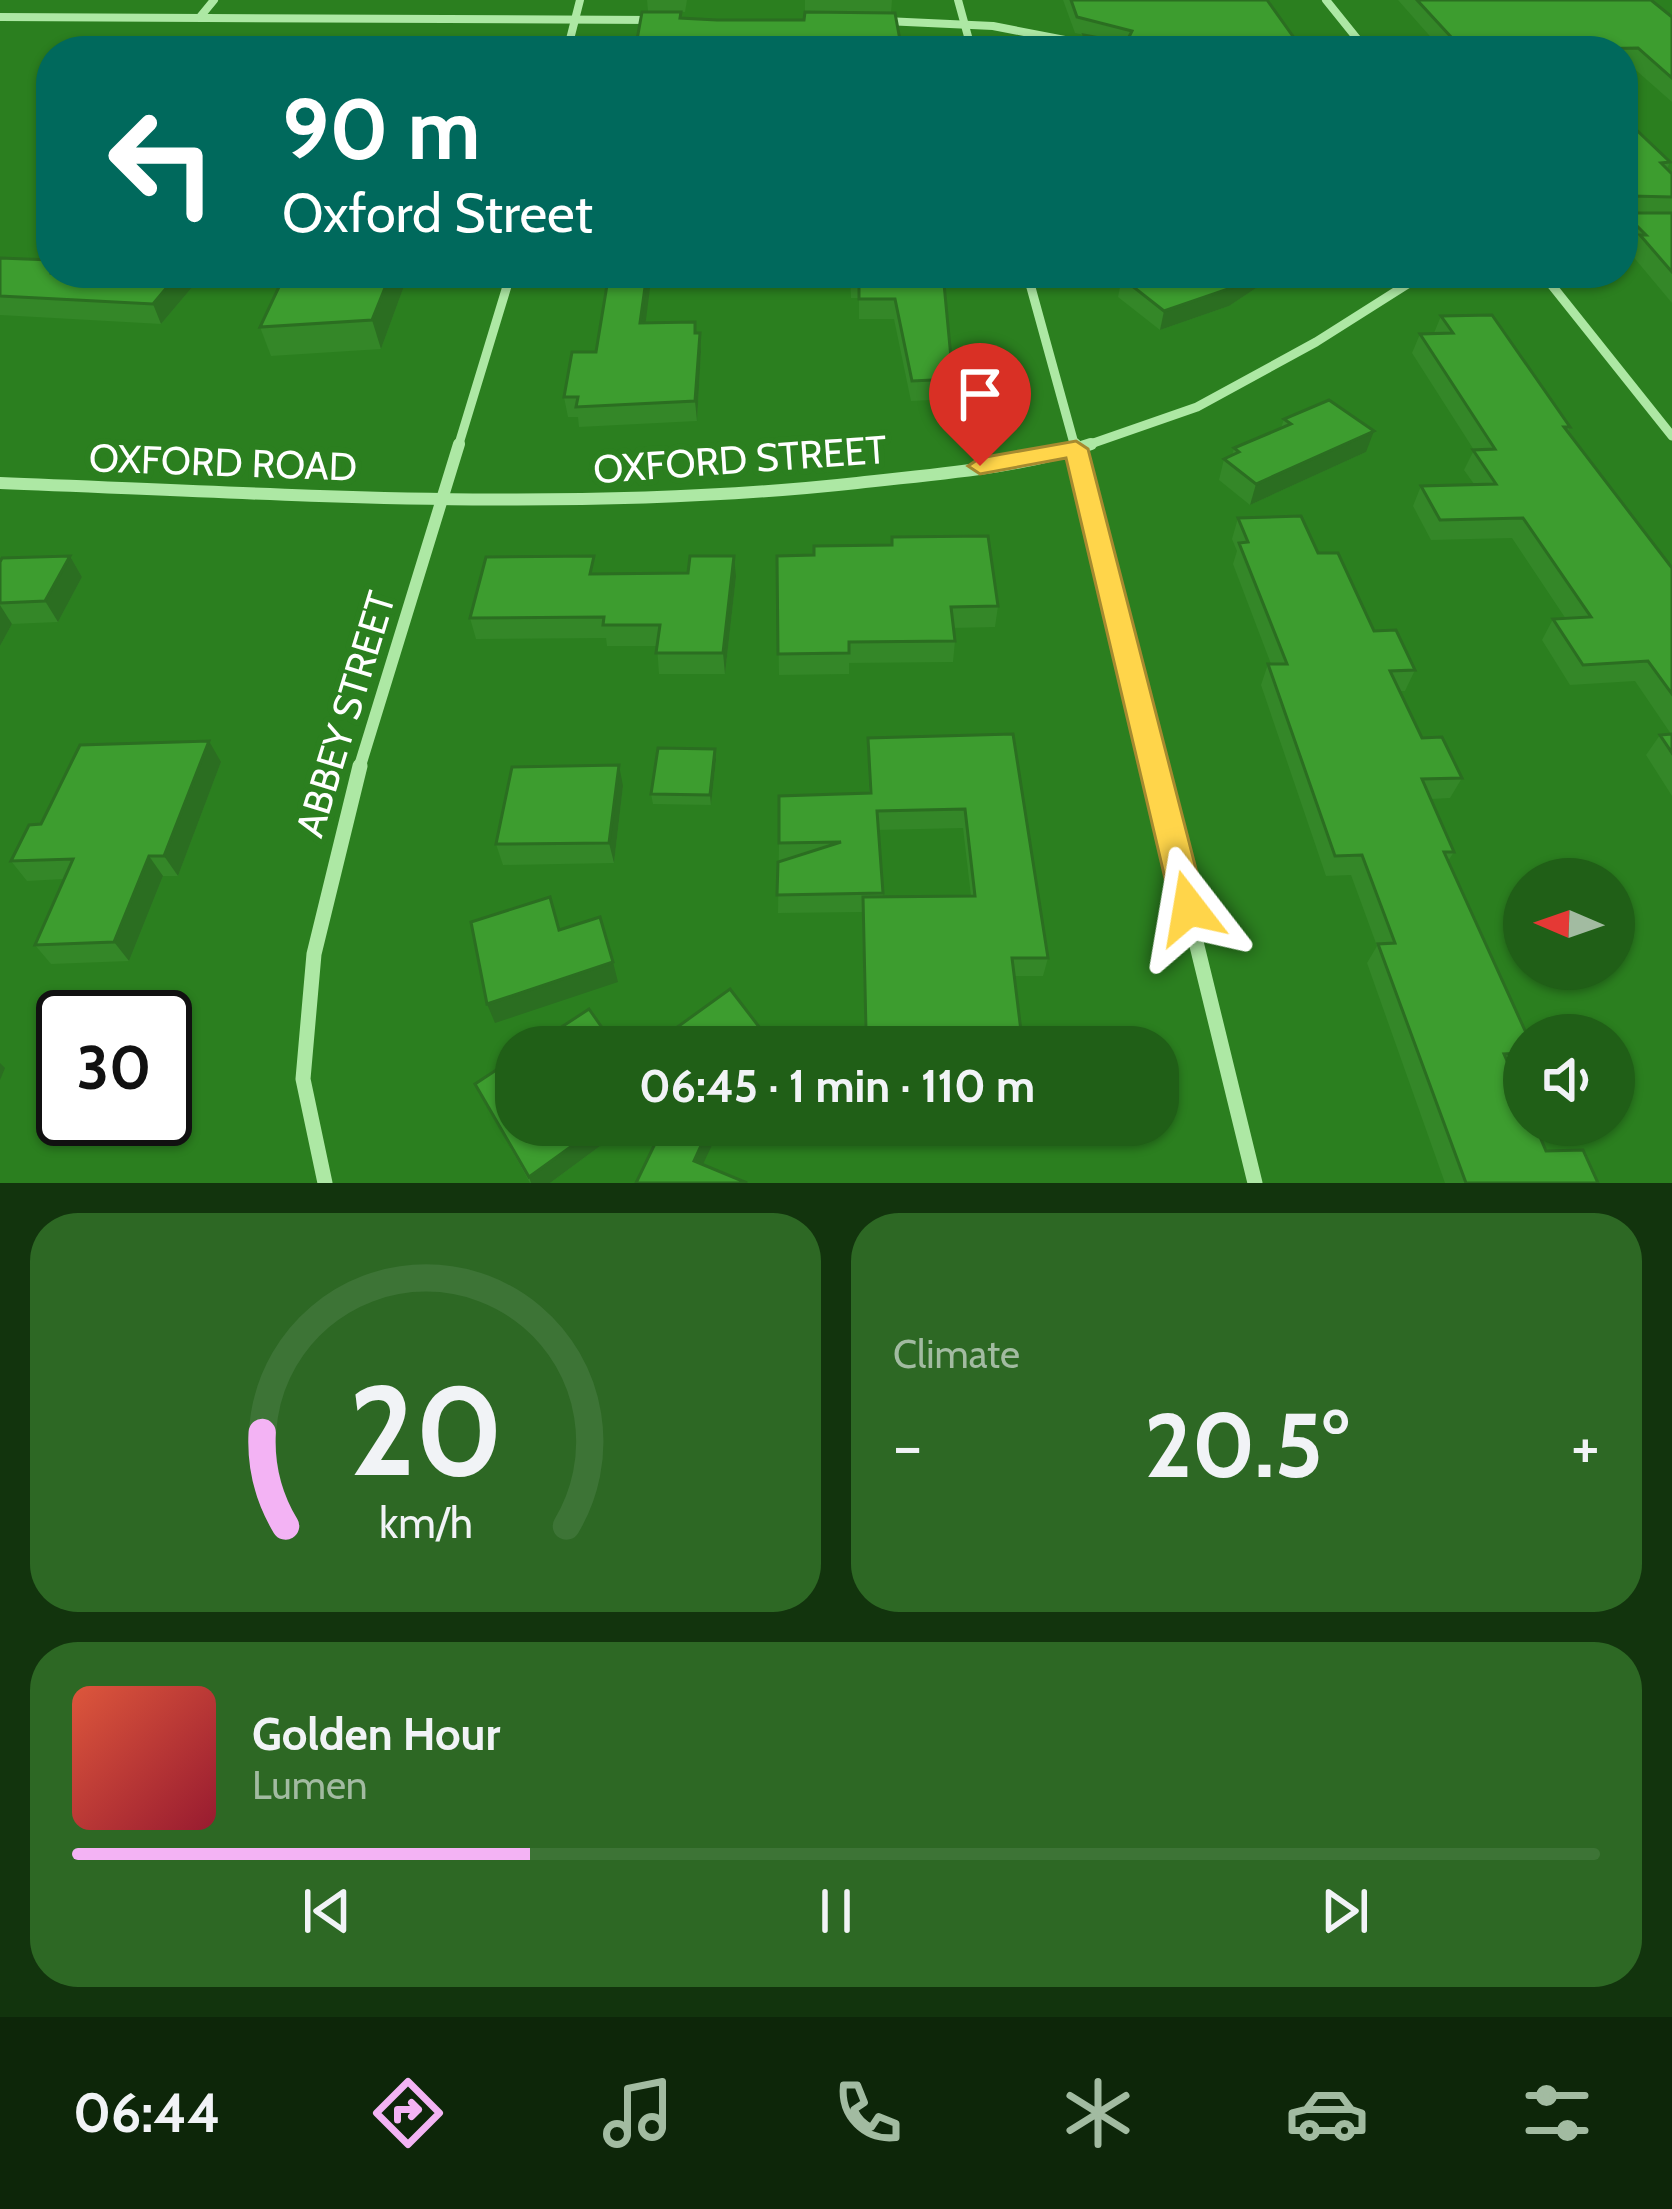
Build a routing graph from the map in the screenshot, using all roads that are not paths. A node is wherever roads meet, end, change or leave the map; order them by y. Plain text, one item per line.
1 (214, 0) edge
2 (580, 0) edge
3 (958, 0) edge
4 (1326, 0) edge
5 (0, 17) edge
6 (200, 17) junction
7 (575, 20) junction
8 (665, 20) edge
9 (879, 21) edge
10 (966, 23) junction
11 (571, 36) edge
12 (968, 36) edge
13 (1038, 36) edge
14 (1355, 36) edge
15 (507, 288) edge
16 (1032, 288) edge
17 (1401, 288) edge
18 (1554, 288) edge
19 (1672, 436) edge
20 (1076, 449) junction
21 (0, 483) edge
22 (445, 499) junction
23 (325, 1183) edge
24 (1256, 1183) edge

1 - 6 street
2 - 7 street
3 - 10 street
4 - 14 street
5 - 6 street
6 - 7 street
7 - 8 street
7 - 11 street
9 - 10 street
10 - 12 street
10 - 13 street
15 - 22 street, ABBEY STREET
16 - 20 street
17 - 20 street, OXFORD STREET
18 - 19 street
20 - 22 street, OXFORD STREET
20 - 24 street
21 - 22 street, OXFORD ROAD
22 - 23 street, ABBEY STREET

